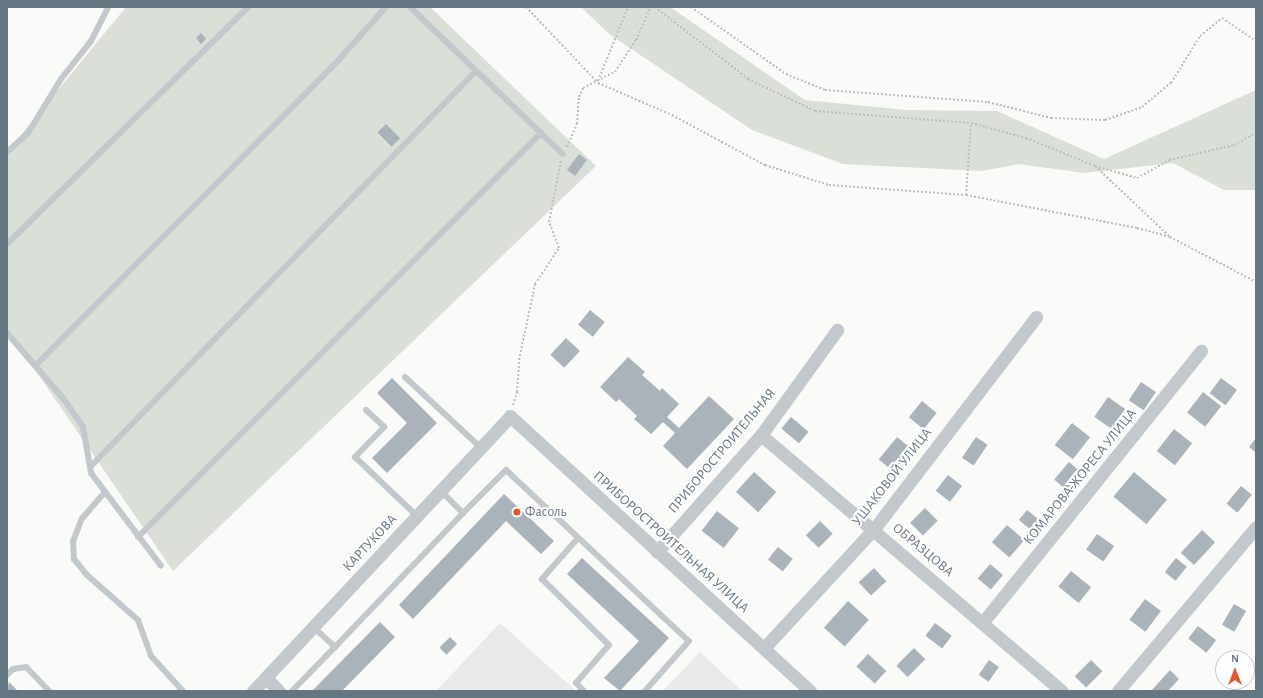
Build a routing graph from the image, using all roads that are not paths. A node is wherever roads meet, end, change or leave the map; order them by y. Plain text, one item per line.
1 (108, 7) edge
2 (248, 7) edge
3 (386, 7) edge
4 (410, 7) edge
5 (476, 71) junction
6 (541, 133) junction
7 (7, 152) edge
8 (563, 154) road end
9 (7, 244) edge
10 (1036, 317) dead end
11 (837, 330) dead end
12 (7, 332) edge
13 (1201, 351) dead end
14 (36, 365) junction
15 (405, 377) dead end
16 (366, 410) dead end
17 (510, 416) joint
18 (760, 435) junction
19 (480, 447) junction
20 (90, 467) junction
21 (440, 490) junction
22 (105, 492) junction
23 (463, 513) junction
24 (418, 516) junction
25 (1256, 527) edge
26 (874, 529) junction
27 (138, 537) junction
28 (578, 538) junction
29 (657, 552) junction
30 (160, 566) dead end
31 (983, 622) junction
32 (313, 627) junction
33 (335, 647) junction
34 (764, 648) junction
35 (7, 674) edge
36 (266, 678) junction
37 (49, 691) edge
38 (183, 691) edge
39 (253, 691) edge
40 (279, 691) edge
41 (292, 691) edge
42 (584, 691) edge
43 (645, 691) edge
44 (810, 691) edge
45 (1062, 691) edge
46 (1118, 691) edge

1 - 7 lane
2 - 9 lane
3 - 14 lane
4 - 5 lane
5 - 6 lane
5 - 20 lane
6 - 8 lane
6 - 27 lane
10 - 26 street, УШАКОВОЙ УЛИЦА
11 - 18 street, ПРИБОРОСТРОИТЕЛЬНАЯ
12 - 14 lane
13 - 31 street, КОМАРОВА-ЖОРЕСА УЛИЦА
14 - 20 lane
15 - 19 lane
16 - 24 lane
17 - 19 street, КАРТУКОВА
17 - 29 street, ПРИБОРОСТРОИТЕЛЬНАЯ УЛИЦА
18 - 26 street, ОБРАЗЦОВА
18 - 29 street, ПРИБОРОСТРОИТЕЛЬНАЯ
19 - 21 street, КАРТУКОВА
20 - 22 lane
21 - 23 lane
21 - 24 street, КАРТУКОВА
22 - 27 lane
22 - 38 lane
23 - 28 lane
23 - 33 lane
24 - 32 street, КАРТУКОВА
25 - 46 street
26 - 31 street, ОБРАЗЦОВА
26 - 34 street, УШАКОВОЙ УЛИЦА
27 - 30 lane
28 - 42 lane
28 - 43 lane
29 - 34 street, ПРИБОРОСТРОИТЕЛЬНАЯ УЛИЦА
31 - 45 street, ОБРАЗЦОВА
32 - 33 lane
32 - 36 street, КАРТУКОВА
33 - 41 lane
34 - 44 street, ПРИБОРОСТРОИТЕЛЬНАЯ УЛИЦА
35 - 37 lane
36 - 39 street, КАРТУКОВА
36 - 40 street

